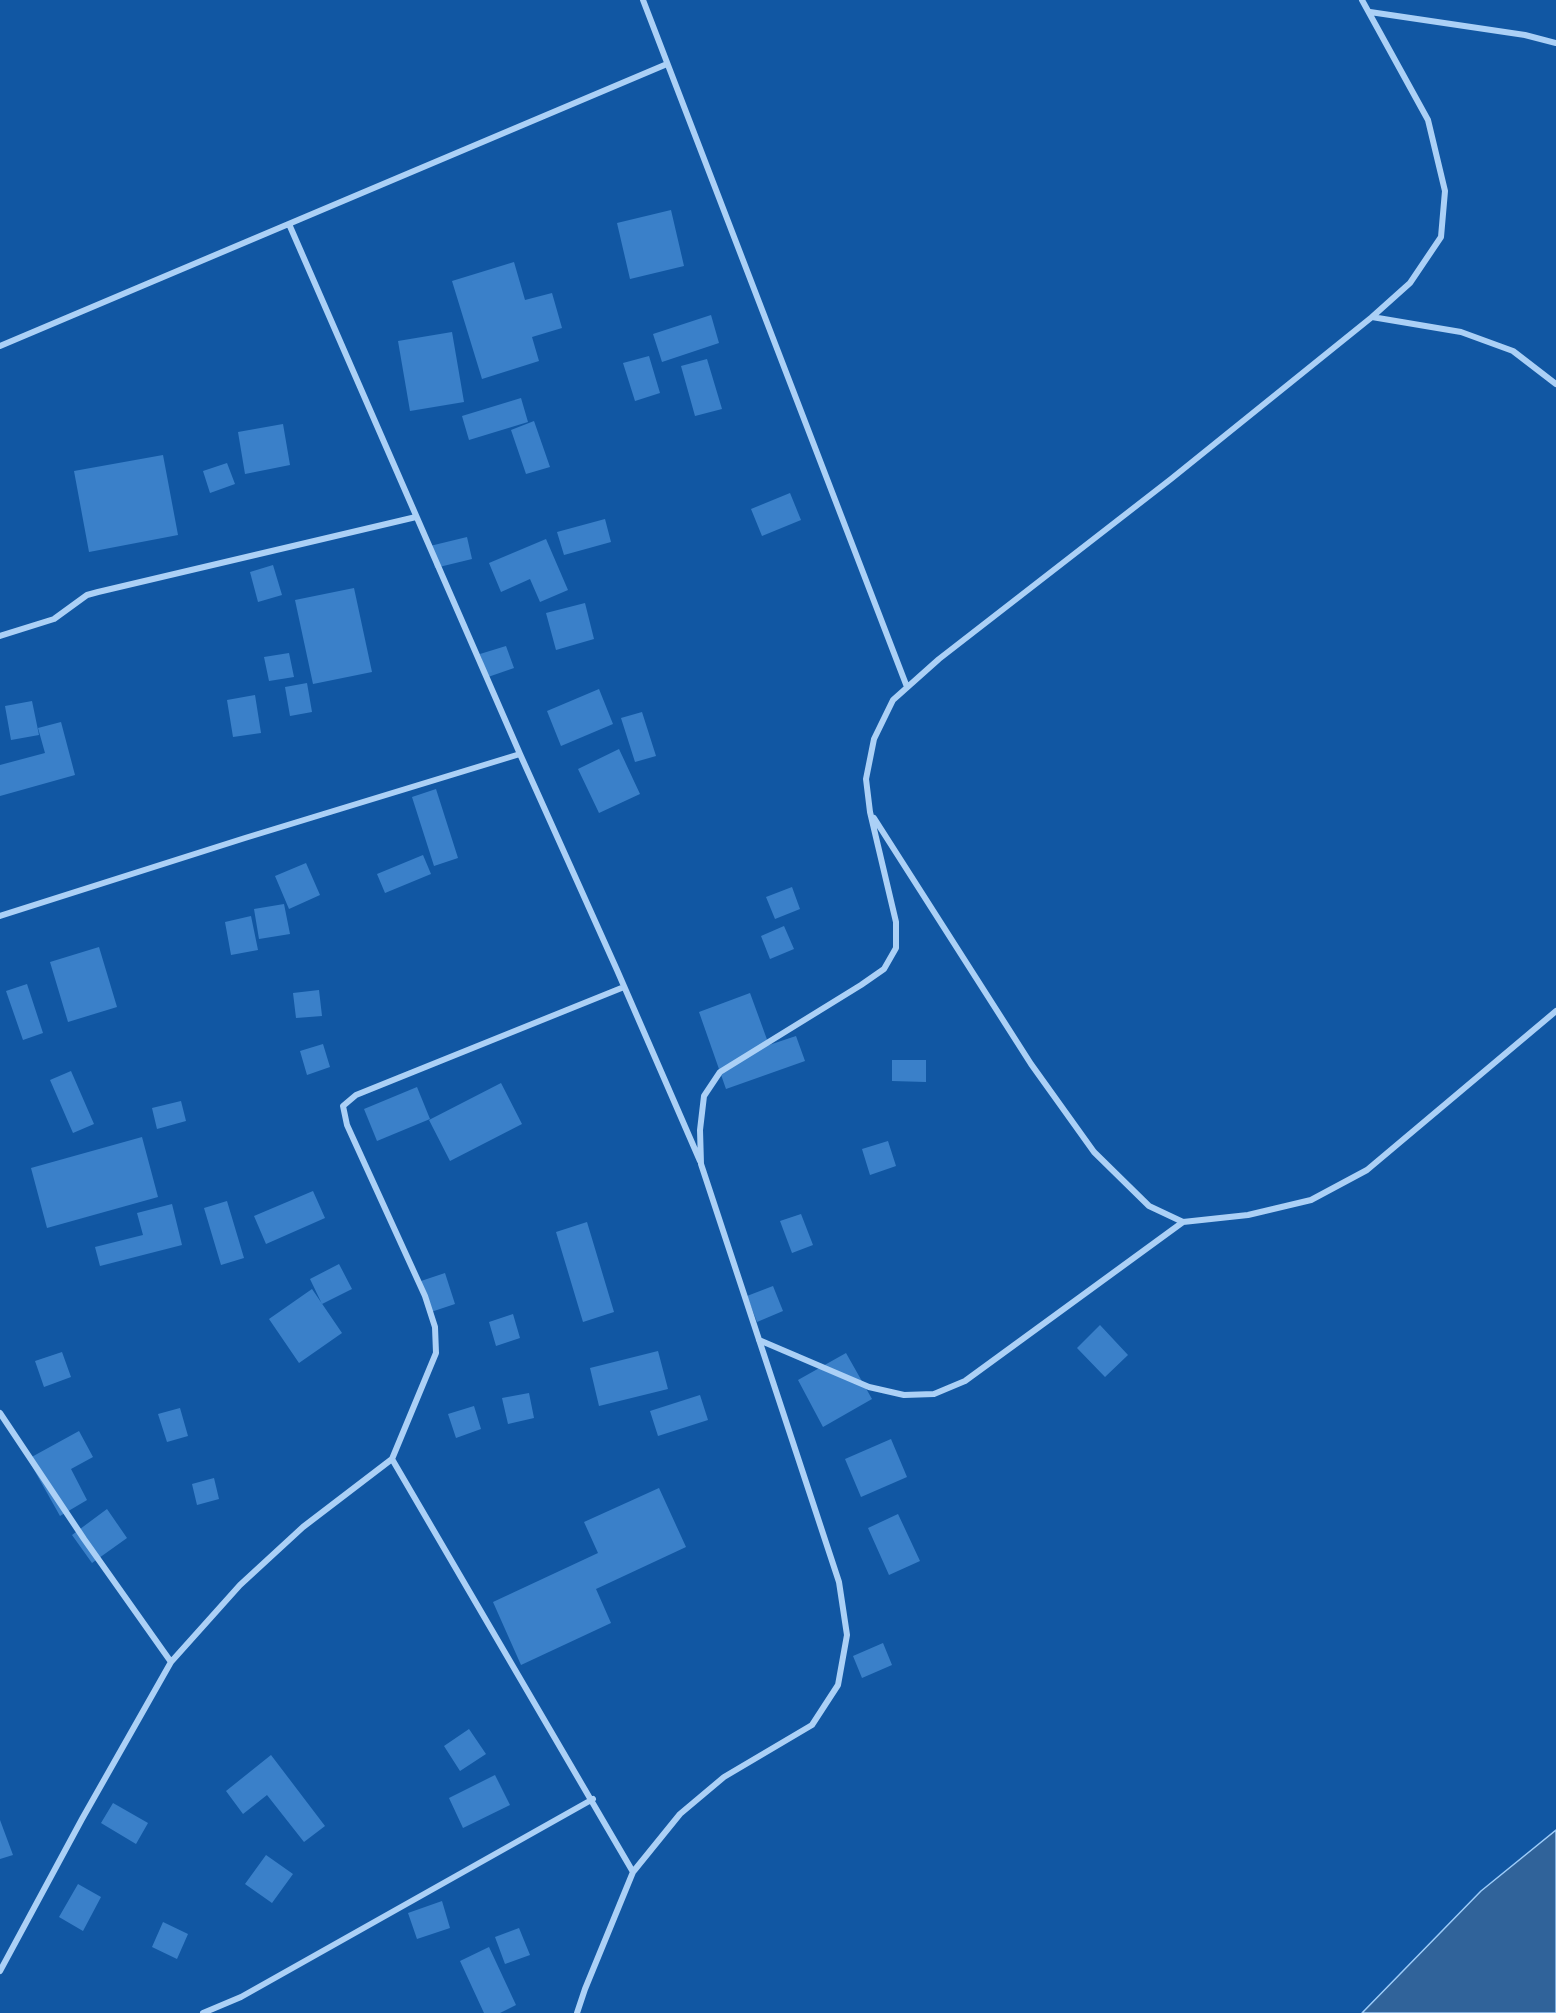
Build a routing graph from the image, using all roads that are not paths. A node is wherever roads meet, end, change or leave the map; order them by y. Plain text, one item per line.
1 (643, 0) edge
2 (1362, 0) edge
3 (1370, 12) junction
4 (1556, 43) edge
5 (667, 64) junction
6 (289, 224) junction
7 (1372, 317) junction
8 (0, 346) edge
9 (1556, 384) edge
10 (416, 517) junction
11 (0, 636) edge
12 (907, 687) junction
13 (520, 754) junction
14 (870, 812) junction
15 (0, 916) edge
16 (624, 987) junction
17 (1556, 1011) edge
18 (701, 1164) junction
19 (1183, 1222) junction
20 (759, 1340) junction
21 (0, 1413) edge
22 (392, 1459) junction
23 (171, 1662) junction
24 (593, 1799) junction
25 (633, 1872) junction
26 (0, 1971) edge
27 (203, 2013) edge
28 (577, 2013) edge

1 - 5 street
2 - 3 street
3 - 4 street
3 - 7 street
5 - 6 street
5 - 12 street
6 - 8 street
6 - 10 street
7 - 9 street
7 - 12 street
10 - 11 street
10 - 13 street
12 - 14 street
13 - 15 street
13 - 16 street
14 - 18 street
14 - 19 street
16 - 18 street
16 - 22 street
17 - 19 street
18 - 20 street
19 - 20 street
20 - 25 street
21 - 23 street
22 - 23 street
22 - 24 street
23 - 26 street
24 - 25 street
24 - 27 street
25 - 28 street

